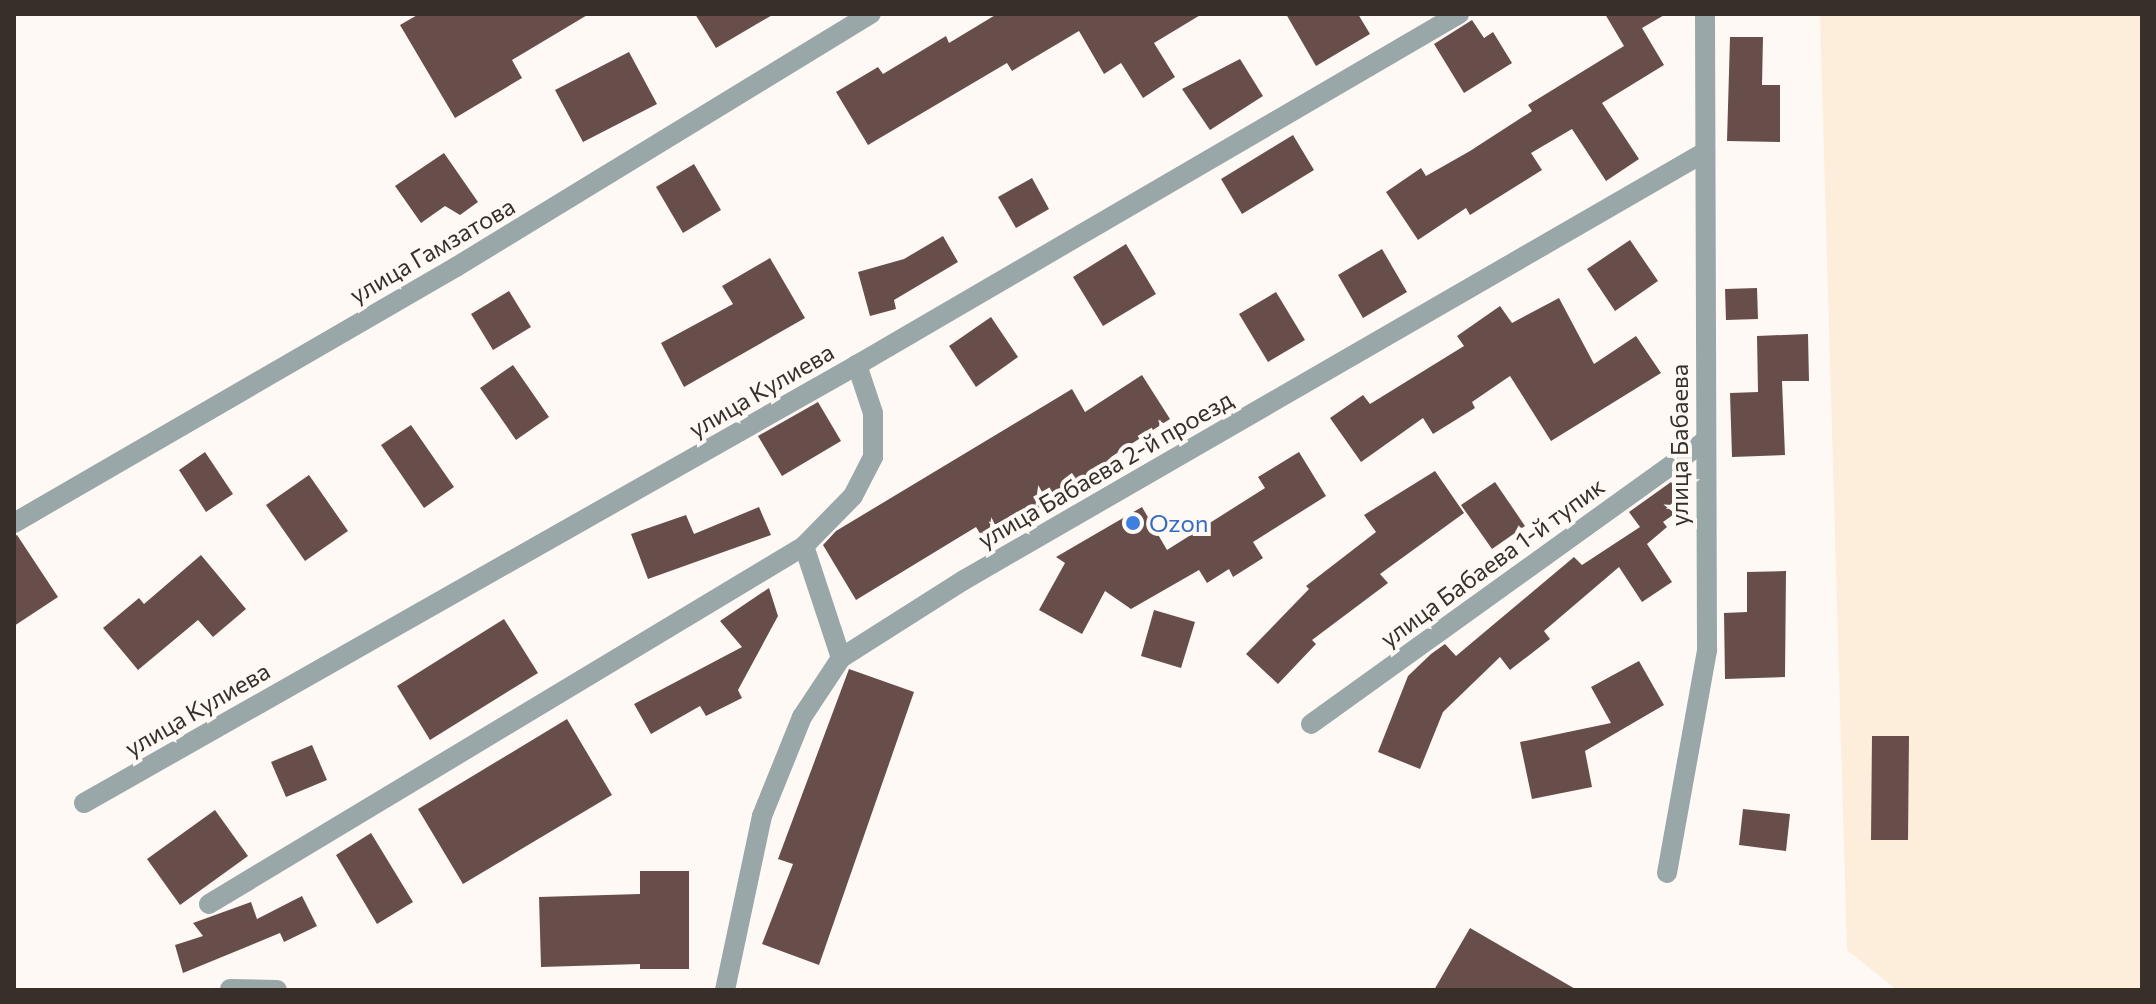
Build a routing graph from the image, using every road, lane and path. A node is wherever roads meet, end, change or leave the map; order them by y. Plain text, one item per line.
1 (871, 14) edge
2 (1459, 14) edge
3 (1705, 14) edge
4 (1705, 152) junction
5 (857, 365) junction
6 (1704, 442) junction
7 (14, 523) edge
8 (804, 546) junction
9 (841, 658) junction
10 (1311, 724) dead end
11 (84, 803) dead end
12 (1667, 873) dead end
13 (209, 904) dead end
14 (230, 989) edge
15 (277, 990) edge
16 (725, 990) edge

1 - 7 street, улица Гамзатова
2 - 5 street, улица Кулиева
3 - 4 street, улица Бабаева
4 - 6 street, улица Бабаева
4 - 9 street, улица Бабаева 2-й проезд
5 - 8 street
5 - 11 street, улица Кулиева
6 - 10 street, улица Бабаева 1-й тупик
6 - 12 street, улица Бабаева
8 - 9 street
8 - 13 street
9 - 16 street, улица Бабаева 2-й проезд
14 - 15 street

